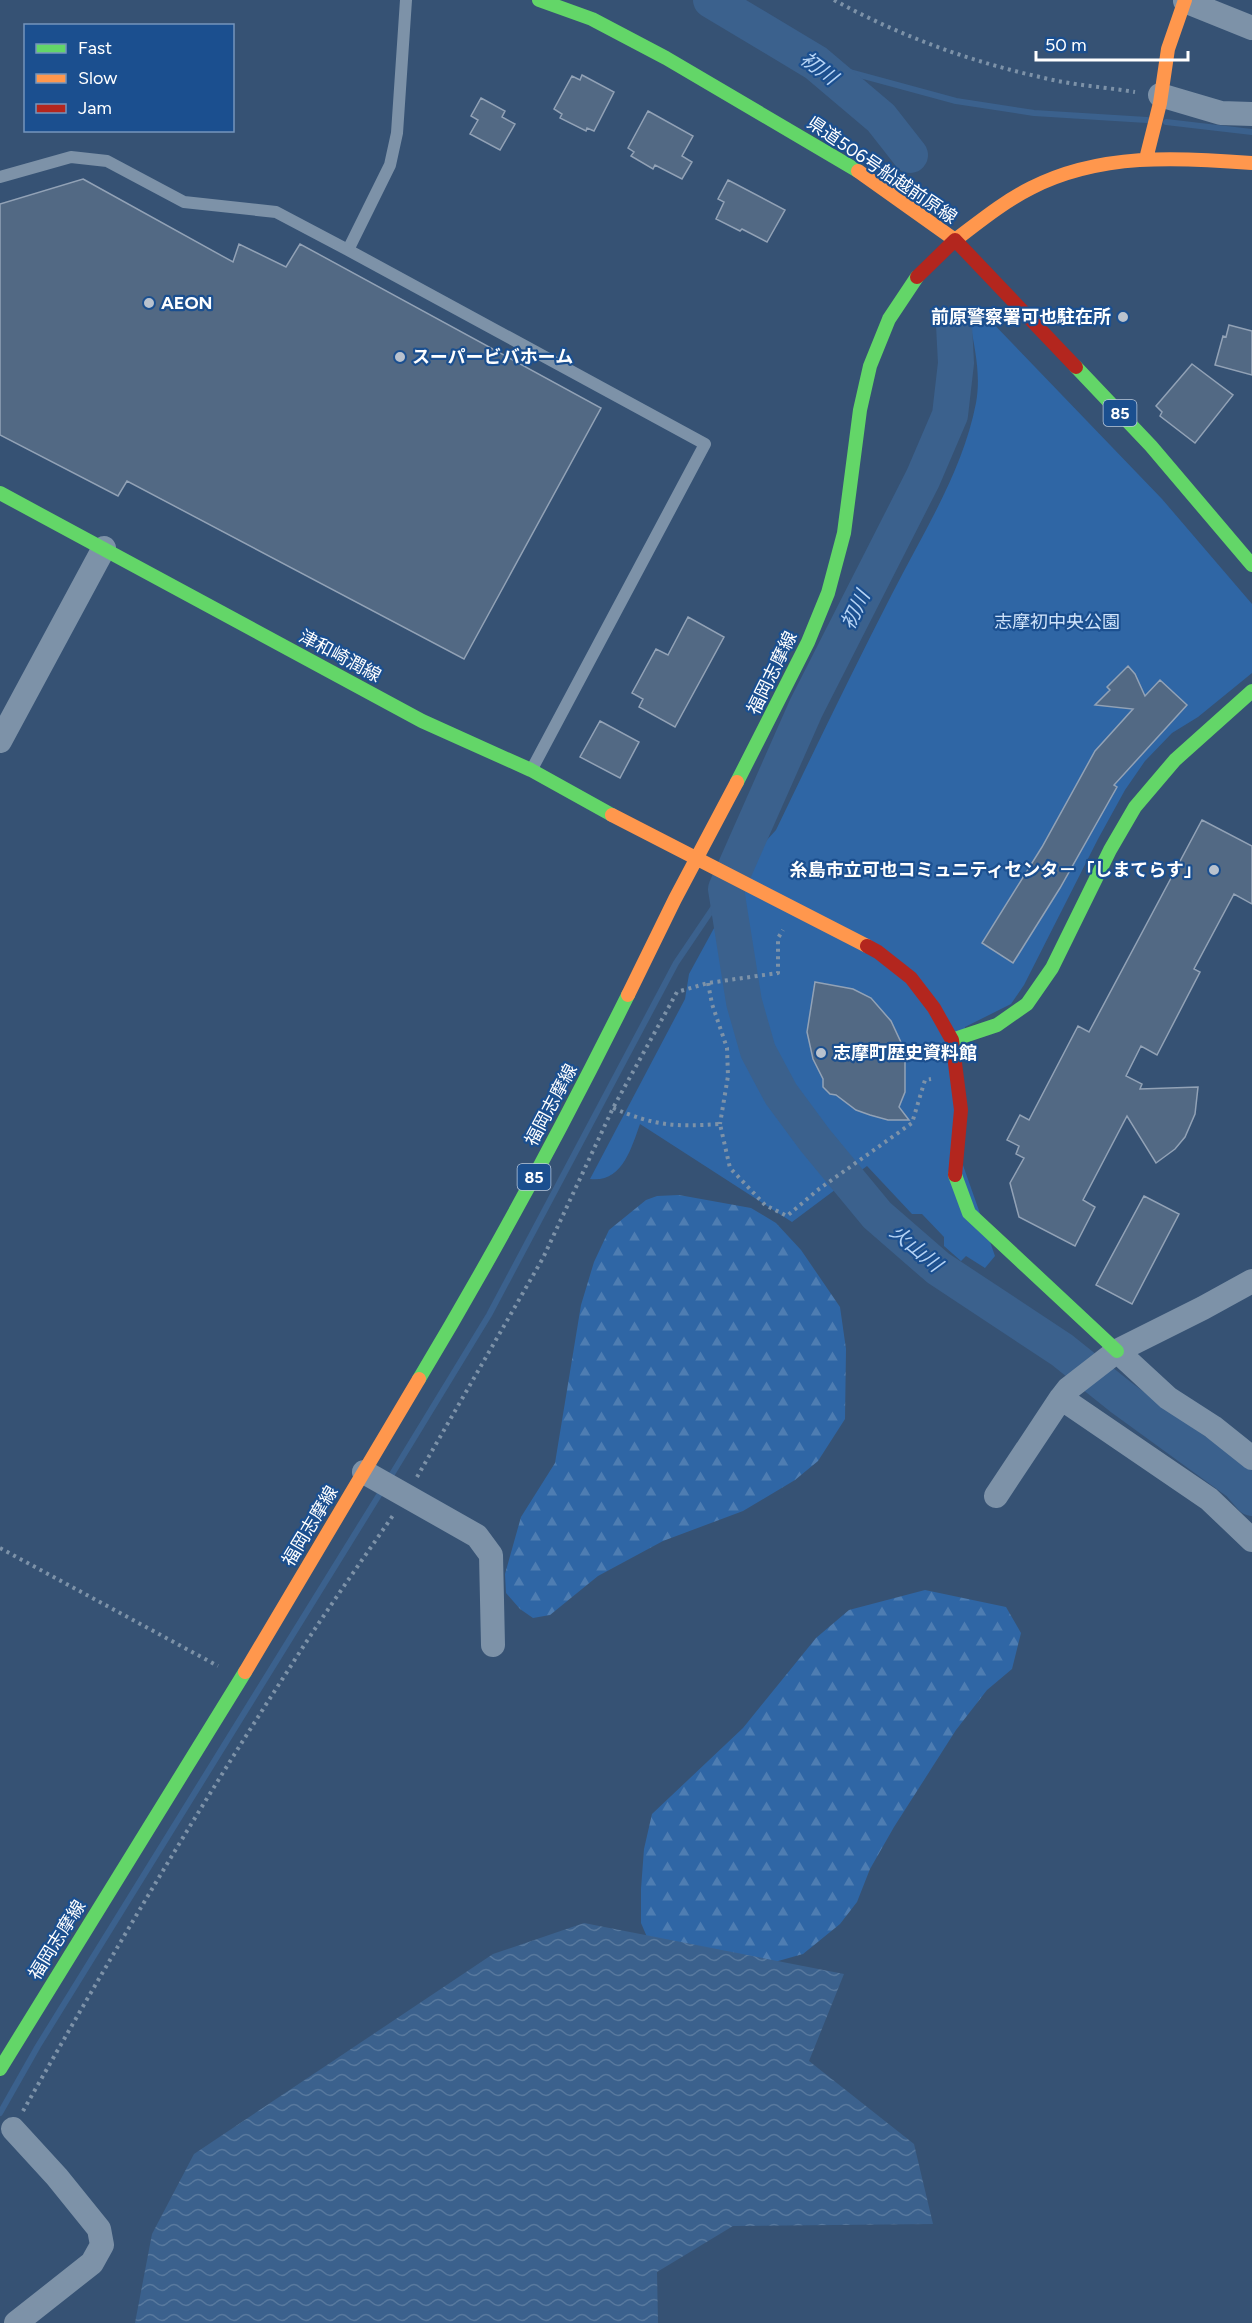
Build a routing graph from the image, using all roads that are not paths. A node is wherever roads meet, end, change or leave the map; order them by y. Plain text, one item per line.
1 (405, 0) edge
2 (539, 0) edge
3 (1185, 0) edge
4 (1252, 28) edge
5 (1160, 99) junction
6 (1252, 114) edge
7 (1146, 159) junction
8 (1252, 163) edge
9 (0, 177) edge
10 (955, 240) junction
11 (348, 250) junction
12 (0, 493) edge
13 (104, 548) junction
14 (1252, 565) edge
15 (1252, 691) edge
16 (0, 741) edge
17 (531, 770) junction
18 (697, 859) junction
19 (951, 1040) junction
20 (1252, 1281) edge
21 (1113, 1354) junction
22 (1065, 1394) junction
23 (1252, 1458) edge
24 (368, 1475) junction
25 (996, 1497) dead end
26 (1252, 1540) edge
27 (493, 1645) dead end
28 (0, 2069) edge
29 (13, 2129) road end
30 (16, 2323) edge

1 - 11 lane
2 - 10 main road, 県道506号船越前原線
3 - 4 street
3 - 5 main road
5 - 6 street
5 - 7 main road
7 - 8 main road, 県道506号船越前原線
7 - 10 main road, 県道506号船越前原線
9 - 11 lane
10 - 14 main road, 85
10 - 18 main road, 福岡志摩線 / 85
11 - 17 lane
12 - 13 main road, 津和崎潤線
13 - 16 street
13 - 17 main road, 津和崎潤線
15 - 19 main road
17 - 18 main road, 津和崎潤線
18 - 19 main road, 津和崎潤線
18 - 24 main road, 福岡志摩線 / 85
19 - 21 main road, 津和崎潤線
20 - 21 street
21 - 22 street
21 - 23 street
22 - 25 street
22 - 26 street
24 - 27 street
24 - 28 main road, 福岡志摩線 / 85
29 - 30 street

